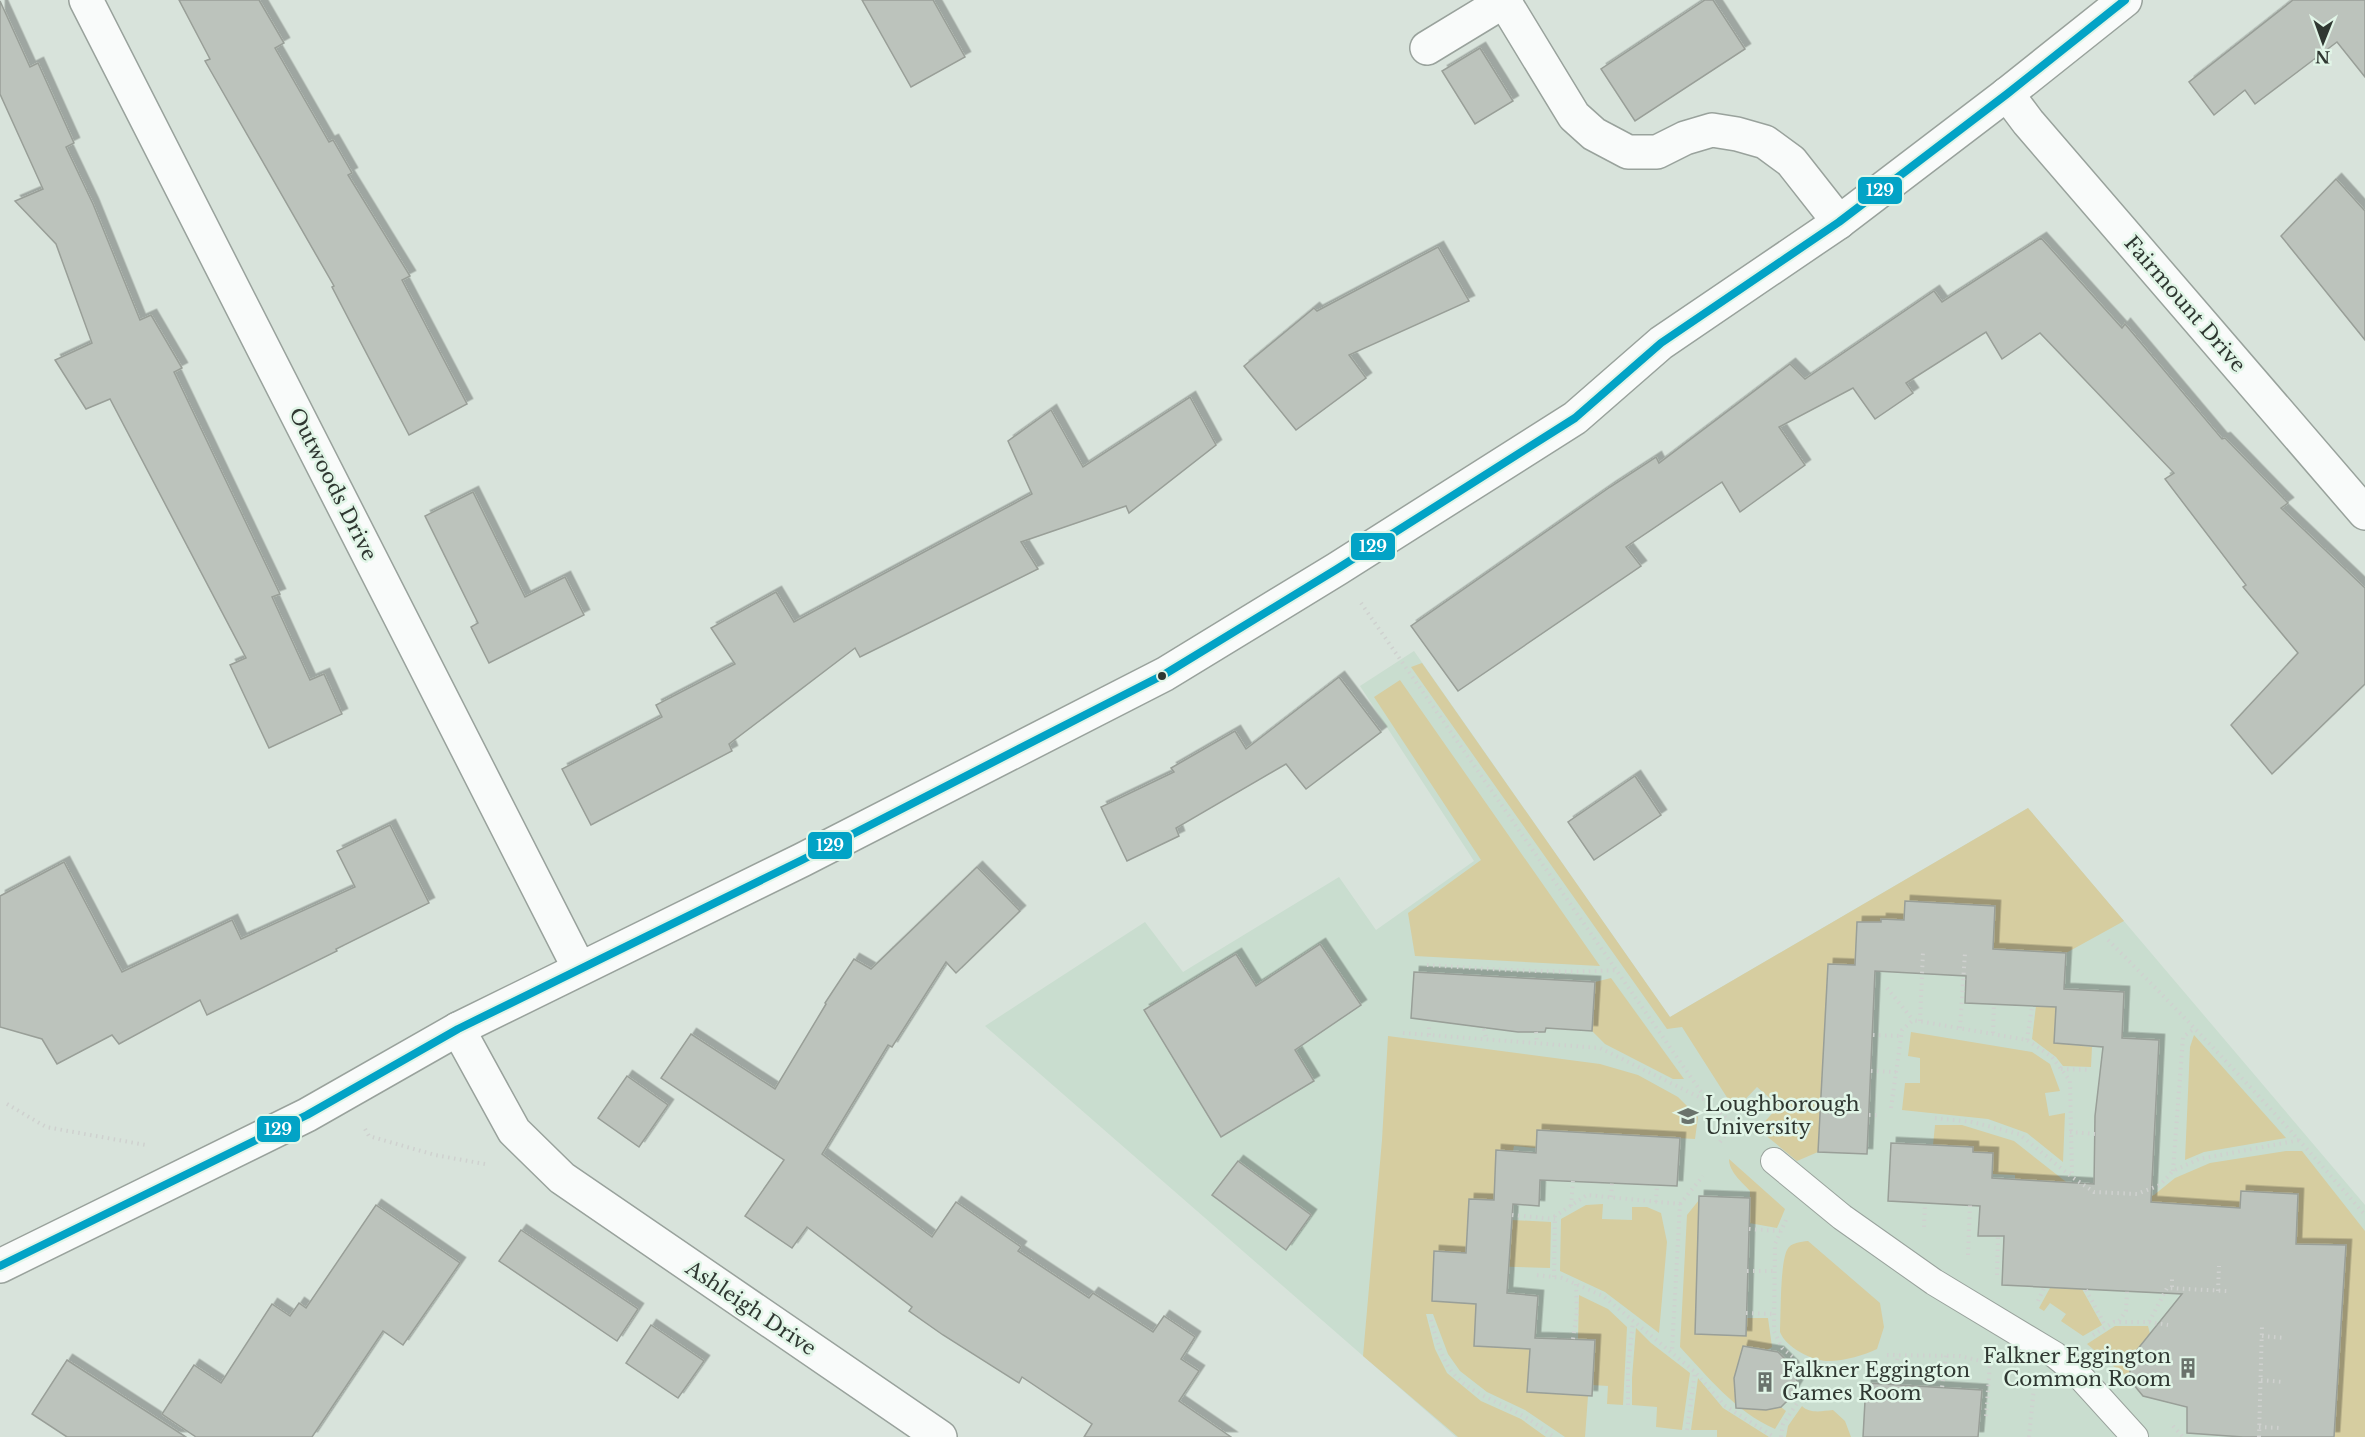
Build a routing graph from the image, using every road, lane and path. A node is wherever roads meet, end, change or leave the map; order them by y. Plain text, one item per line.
1 (86, 0) edge
2 (2125, 0) edge
3 (1505, 1) edge
4 (1427, 48) dead end
5 (2007, 94) junction
6 (1839, 222) junction
7 (2365, 513) edge
8 (1337, 569) junction
9 (2109, 940) dead end
10 (1923, 951) dead end
11 (1965, 953) dead end
12 (1427, 964) dead end
13 (579, 968) junction
14 (1617, 970) junction
15 (1887, 988) dead end
16 (1994, 1005) dead end
17 (2032, 1006) dead end
18 (1913, 1020) junction
19 (1920, 1022) junction
20 (1429, 1025) dead end
21 (1960, 1028) junction
22 (2195, 1028) junction
23 (458, 1029) junction
24 (1484, 1029) dead end
25 (1536, 1032) dead end
26 (1403, 1033) dead end
27 (1993, 1033) junction
28 (1429, 1035) junction
29 (1873, 1035) dead end
30 (1902, 1036) junction
31 (1486, 1038) junction
32 (2027, 1040) junction
33 (1536, 1043) junction
34 (2061, 1069) junction
35 (2091, 1070) dead end
36 (1870, 1071) dead end
37 (1896, 1072) junction
38 (345, 1093) junction
39 (1708, 1102) junction
40 (7, 1104) dead end
41 (1891, 1108) dead end
42 (1869, 1115) dead end
43 (1881, 1115) dead end
44 (1935, 1118) dead end
45 (1734, 1124) junction
46 (2070, 1132) junction
47 (2095, 1134) dead end
48 (2300, 1140) junction
49 (1720, 1142) dead end
50 (1774, 1161) joint
51 (493, 1166) dead end
52 (2173, 1171) junction
53 (189, 1172) junction
54 (1703, 1176) dead end
55 (2072, 1177) junction
56 (1573, 1181) dead end
57 (1612, 1183) dead end
58 (1657, 1186) dead end
59 (1611, 1197) junction
60 (1656, 1202) junction
61 (1925, 1203) dead end
62 (1680, 1204) junction
63 (1970, 1205) dead end
64 (1570, 1206) junction
65 (1792, 1214) dead end
66 (1512, 1215) dead end
67 (2365, 1215) edge
68 (1555, 1219) junction
69 (1749, 1229) dead end
70 (1780, 1231) junction
71 (1998, 1236) dead end
72 (1924, 1237) dead end
73 (0, 1266) edge
74 (1967, 1266) dead end
75 (2219, 1266) dead end
76 (1747, 1271) dead end
77 (1774, 1271) junction
78 (1538, 1275) dead end
79 (1554, 1276) junction
80 (2172, 1277) dead end
81 (1576, 1284) junction
82 (1997, 1285) dead end
83 (2172, 1287) junction
84 (2086, 1290) dead end
85 (2127, 1291) dead end
86 (2218, 1291) junction
87 (2227, 1291) dead end
88 (1746, 1313) dead end
89 (1774, 1314) junction
90 (1431, 1320) dead end
91 (1633, 1321) junction
92 (2119, 1322) junction
93 (2149, 1322) junction
94 (2168, 1325) dead end
95 (2262, 1326) dead end
96 (2106, 1327) junction
97 (2262, 1336) junction
98 (2285, 1338) dead end
99 (1573, 1339) dead end
100 (1672, 1352) junction
101 (1898, 1354) junction
102 (1887, 1355) dead end
103 (1946, 1355) junction
104 (2055, 1355) junction
105 (1792, 1357) dead end
106 (1990, 1364) junction
107 (2000, 1366) dead end
108 (1695, 1372) junction
109 (2076, 1372) junction
110 (2261, 1380) junction
111 (2283, 1382) dead end
112 (1894, 1384) dead end
113 (1942, 1387) dead end
114 (1798, 1402) dead end
115 (1628, 1405) dead end
116 (1986, 1416) dead end
117 (2259, 1427) junction
118 (2280, 1428) dead end
119 (1687, 1430) dead end
120 (940, 1437) edge
121 (1554, 1437) edge
122 (1774, 1437) edge
123 (1781, 1437) edge
124 (2029, 1437) edge
125 (2135, 1437) edge
126 (2259, 1437) edge

1 - 13 street, Outwoods Drive
2 - 5 street
3 - 4 street
3 - 6 street
5 - 6 street
5 - 7 street, Fairmount Drive
6 - 8 street
8 - 13 street
8 - 14 path
9 - 22 path
10 - 19 path
11 - 21 path
12 - 14 path
13 - 23 street
14 - 39 path
15 - 18 path
16 - 27 path
17 - 32 path
18 - 19 path
18 - 30 path
19 - 21 path
20 - 28 path
21 - 27 path
22 - 48 path
22 - 52 path
23 - 38 street
23 - 120 street, Ashleigh Drive
24 - 31 path
25 - 33 path
26 - 28 path
27 - 32 path
28 - 31 path
29 - 30 path
30 - 37 path
31 - 33 path
32 - 34 path
33 - 39 path
34 - 35 path
34 - 46 path
36 - 37 path
37 - 41 path
38 - 51 path
38 - 53 street
39 - 45 path
40 - 53 path
42 - 43 path
44 - 55 path
45 - 49 path
45 - 50 path
46 - 47 path
46 - 55 path
48 - 52 path
48 - 67 path
50 - 104 lane
52 - 55 path
53 - 73 street
54 - 62 path
56 - 64 path
57 - 59 path
58 - 60 path
59 - 60 path
59 - 64 path
60 - 62 path
61 - 72 path
62 - 100 path
63 - 74 path
64 - 68 path
65 - 70 path
66 - 68 path
68 - 79 path
69 - 70 path
70 - 77 path
71 - 82 path
75 - 86 path
76 - 77 path
77 - 89 path
78 - 79 path
79 - 81 path
80 - 83 path
81 - 91 path
81 - 99 path
83 - 86 path
83 - 93 path
84 - 96 path
85 - 92 path
86 - 87 path
88 - 89 path
89 - 105 path
90 - 121 path
91 - 100 path
91 - 115 path
92 - 93 path
92 - 96 path
93 - 94 path
95 - 97 path
96 - 104 path
97 - 98 path
97 - 110 path
100 - 108 path
101 - 102 path
101 - 103 path
101 - 112 path
103 - 106 path
103 - 113 path
104 - 109 lane
106 - 107 path
106 - 116 path
108 - 119 path
108 - 122 path
109 - 124 path
109 - 125 lane
110 - 111 path
110 - 117 path
114 - 123 path
117 - 118 path
117 - 126 path

